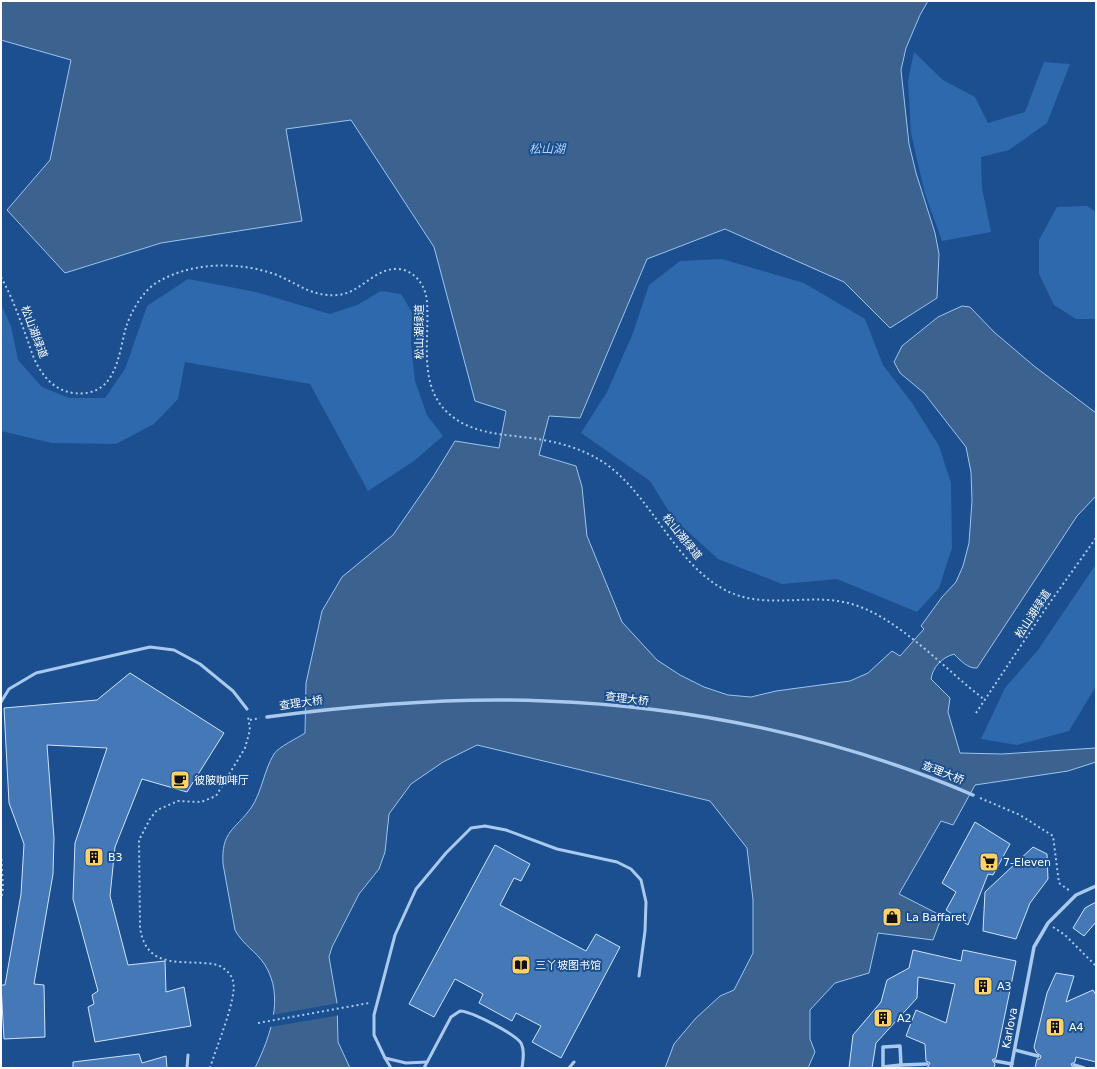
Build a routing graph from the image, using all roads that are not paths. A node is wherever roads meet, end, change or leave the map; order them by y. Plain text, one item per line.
1 (1, 702) edge
2 (247, 709) road end
3 (267, 717) road end
4 (973, 795) road end
5 (1096, 886) edge
6 (639, 976) dead end
7 (1015, 1050) junction
8 (188, 1055) dead end
9 (1038, 1056) dead end
10 (384, 1058) junction
11 (995, 1061) dead end
12 (427, 1062) junction
13 (574, 1062) dead end
14 (927, 1064) dead end
15 (901, 1065) junction
16 (1074, 1065) dead end
17 (1012, 1066) edge
18 (882, 1067) edge
19 (187, 1068) edge
20 (391, 1068) edge
21 (424, 1068) edge
22 (522, 1068) edge
23 (569, 1068) edge
24 (1084, 1068) edge

1 - 2 lane
3 - 4 street, 查理大桥
5 - 7 street, Karlova
6 - 10 lane
7 - 9 street
7 - 17 street, Karlova
8 - 19 lane
10 - 12 lane
10 - 20 lane
11 - 17 street
12 - 21 lane
12 - 22 lane
13 - 23 lane
14 - 15 street
15 - 18 street
15 - 18 street
16 - 24 street

